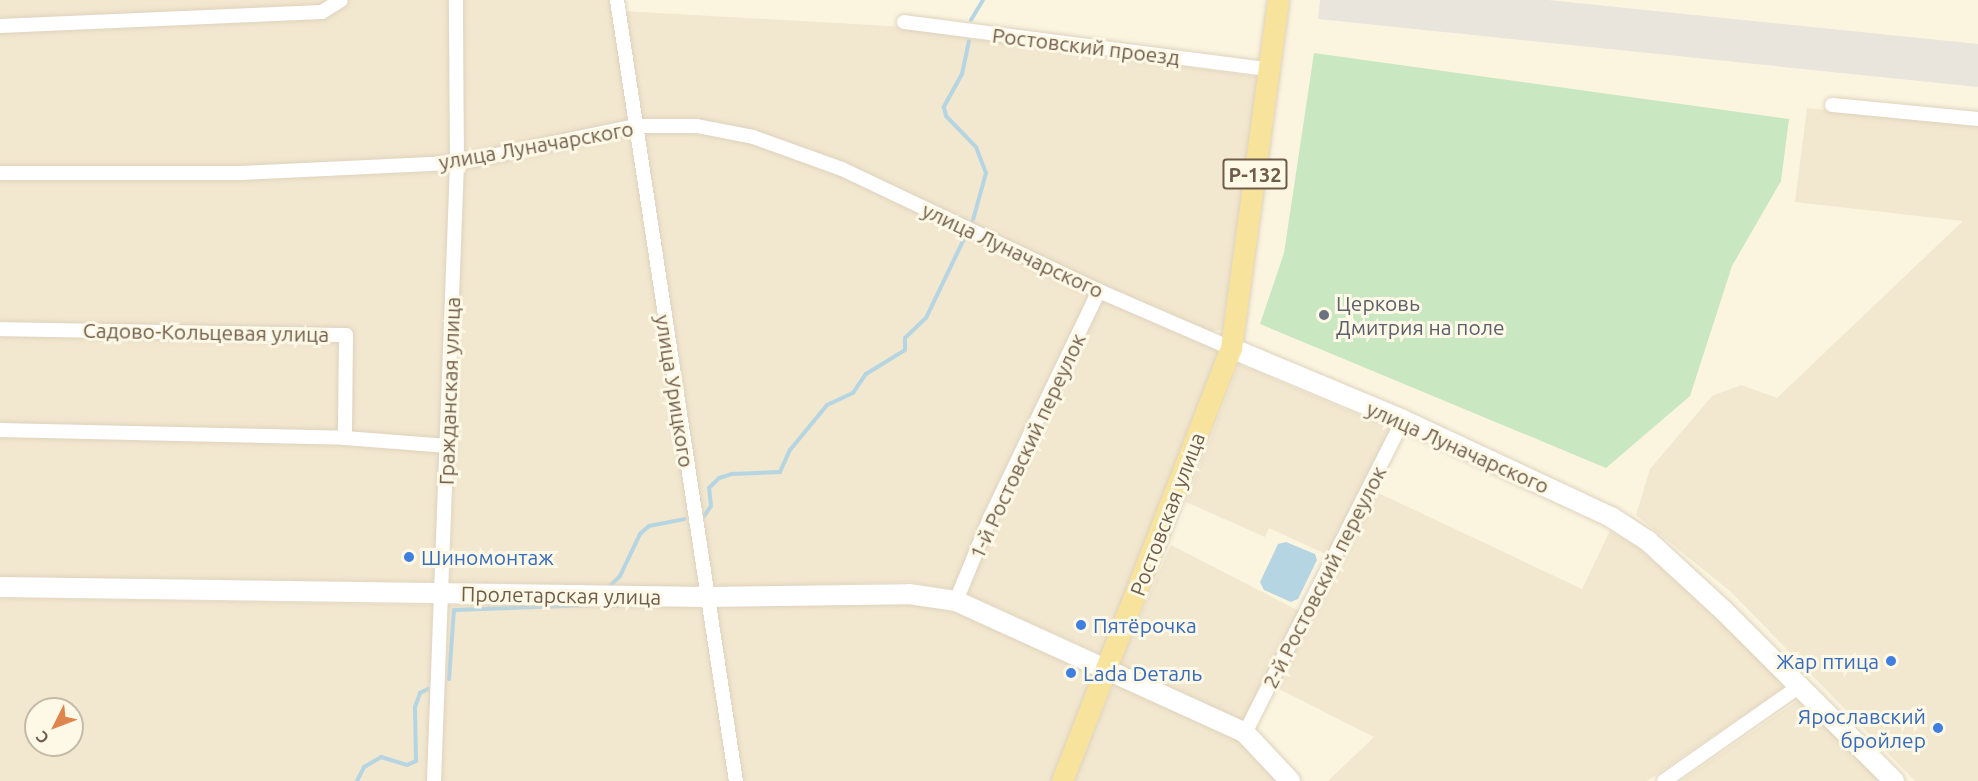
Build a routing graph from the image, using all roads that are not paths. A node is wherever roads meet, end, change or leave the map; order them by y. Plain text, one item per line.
1 (341, 0) edge
2 (456, 0) edge
3 (617, 0) edge
4 (1278, 0) edge
5 (904, 22) dead end
6 (0, 26) edge
7 (1268, 69) junction
8 (1832, 105) dead end
9 (1978, 118) edge
10 (635, 126) junction
11 (457, 163) junction
12 (0, 173) edge
13 (1100, 291) junction
14 (0, 329) edge
15 (1231, 348) junction
16 (1403, 420) junction
17 (0, 430) edge
18 (345, 438) junction
19 (448, 446) junction
20 (0, 587) edge
21 (442, 593) junction
22 (706, 597) junction
23 (956, 601) junction
24 (1107, 668) junction
25 (1801, 686) junction
26 (1245, 734) junction
27 (434, 781) edge
28 (736, 781) edge
29 (1062, 781) edge
30 (1290, 781) edge
31 (1664, 781) edge
32 (1894, 781) edge

1 - 6 street
2 - 11 street, Гражданская улица
3 - 10 street, улица Урицкого
4 - 7 main road, Р-132
5 - 7 street, Ростовский проезд
7 - 15 main road, Р-132
8 - 9 street
10 - 11 street, улица Луначарского
10 - 13 street, улица Луначарского
10 - 22 street, улица Урицкого
11 - 12 street, улица Луначарского
11 - 19 street, Гражданская улица
13 - 15 street, улица Луначарского
13 - 23 street, 1-й Ростовский переулок
14 - 18 street, Садово-Кольцевая улица
15 - 16 main road, улица Луначарского
15 - 24 main road, Ростовская улица
16 - 25 main road, улица Луначарского
16 - 26 street, 2-й Ростовский переулок
17 - 18 street
18 - 19 street
19 - 21 street, Гражданская улица
20 - 21 main road, Пролетарская улица
21 - 22 main road, Пролетарская улица
21 - 27 street, Гражданская улица
22 - 23 main road, Пролетарская улица
22 - 28 street, улица Урицкого
23 - 24 main road, Пролетарская улица
24 - 26 main road, Пролетарская улица
24 - 29 main road, Ростовская улица
25 - 31 street
25 - 32 main road, улица Луначарского
26 - 30 main road

